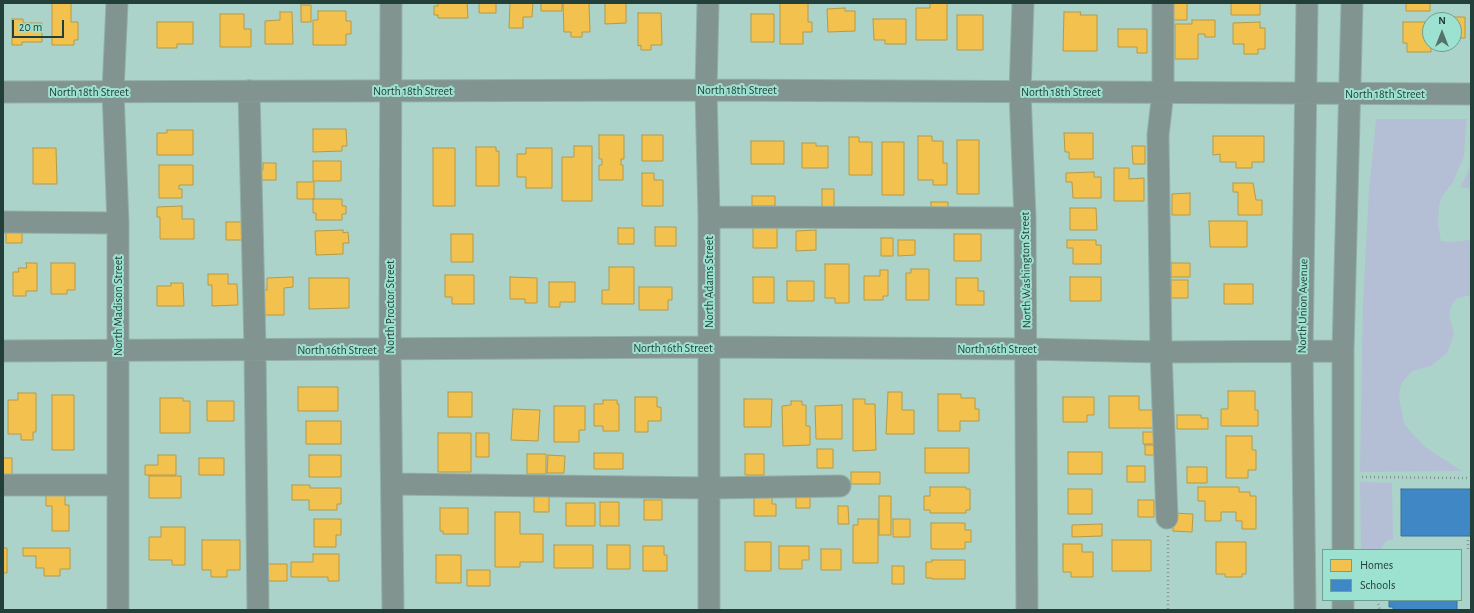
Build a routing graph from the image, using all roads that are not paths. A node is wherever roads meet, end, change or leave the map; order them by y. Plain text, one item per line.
1 (117, 3) edge
2 (391, 3) edge
3 (708, 3) edge
4 (1023, 3) edge
5 (1163, 3) edge
6 (1307, 3) edge
7 (1352, 3) edge
8 (706, 90) junction
9 (113, 91) junction
10 (249, 91) junction
11 (390, 91) junction
12 (3, 92) edge
13 (1020, 92) junction
14 (1163, 92) junction
15 (1307, 93) junction
16 (1471, 94) edge
17 (1350, 95) junction
18 (709, 217) junction
19 (1025, 218) junction
20 (3, 222) edge
21 (118, 223) junction
22 (709, 347) junction
23 (255, 349) junction
24 (1026, 349) junction
25 (118, 350) junction
26 (390, 350) junction
27 (3, 351) edge
28 (1342, 351) junction
29 (1161, 352) junction
30 (1302, 352) junction
31 (392, 484) junction
32 (3, 485) edge
33 (118, 485) junction
34 (840, 486) dead end
35 (709, 488) junction
36 (1168, 518) road end
37 (1343, 549) edge
38 (118, 610) edge
39 (258, 610) edge
40 (393, 610) edge
41 (710, 610) edge
42 (1027, 610) edge
43 (1305, 610) edge

1 - 9 street, North Madison Street
2 - 11 street, North Proctor Street
3 - 8 street, North Adams Street
4 - 13 street, North Washington Street
5 - 14 street
6 - 15 street, North Union Avenue
7 - 17 street
8 - 11 street, North 18th Street
8 - 13 street, North 18th Street
8 - 18 street, North Adams Street
9 - 10 street, North 18th Street
9 - 12 street, North 18th Street
9 - 21 street, North Madison Street
10 - 11 street, North 18th Street
10 - 23 street
11 - 26 street, North Proctor Street
13 - 14 street, North 18th Street
13 - 19 street, North Washington Street
14 - 15 street, North 18th Street
14 - 29 street
15 - 17 street, North 18th Street
15 - 30 street, North Union Avenue
16 - 17 street, North 18th Street
17 - 28 street
18 - 19 street
18 - 22 street, North Adams Street
19 - 24 street, North Washington Street
20 - 21 street
21 - 25 street, North Madison Street
22 - 24 street, North 16th Street
22 - 26 street, North 16th Street
22 - 35 street, North Adams Street
23 - 25 street, North 16th Street
23 - 26 street, North 16th Street
23 - 39 street
24 - 29 street, North 16th Street
24 - 42 street, North Washington Street
25 - 27 street, North 16th Street
25 - 33 street, North Madison Street
26 - 31 street, North Proctor Street
28 - 30 street, North 16th Street
28 - 37 street
29 - 30 street, North 16th Street
29 - 36 street
30 - 43 street, North Union Avenue
31 - 35 street
31 - 40 street, North Proctor Street
32 - 33 street
33 - 38 street, North Madison Street
34 - 35 street
35 - 41 street, North Adams Street

